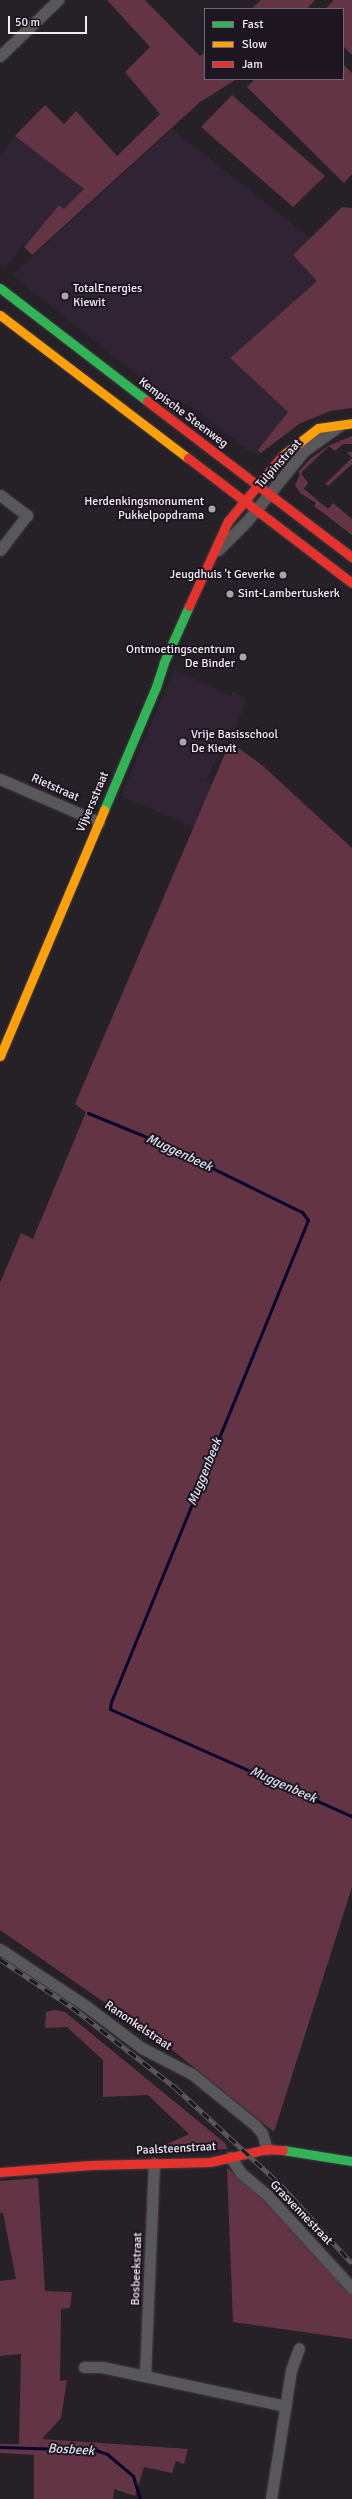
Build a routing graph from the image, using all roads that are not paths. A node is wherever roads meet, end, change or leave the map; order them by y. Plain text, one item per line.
1 (58, 0) edge
2 (0, 56) edge
3 (0, 288) edge
4 (0, 315) edge
5 (347, 423) edge
6 (256, 485) junction
7 (269, 494) junction
8 (0, 495) edge
9 (245, 500) junction
10 (257, 509) junction
11 (0, 550) edge
12 (352, 556) edge
13 (210, 558) junction
14 (352, 583) edge
15 (0, 779) edge
16 (99, 822) junction
17 (0, 1056) edge
18 (0, 1949) edge
19 (267, 2149) junction
20 (230, 2157) junction
21 (352, 2160) edge
22 (154, 2163) junction
23 (0, 2172) edge
24 (352, 2288) edge
25 (299, 2348) dead end
26 (84, 2367) dead end
27 (145, 2376) junction
28 (286, 2406) junction
29 (271, 2499) edge

1 - 2 street
3 - 6 street, Kempische Steenweg
4 - 9 street
5 - 6 street, Tulpinstraat
5 - 7 street, Tulpinstraat
6 - 7 street, Kempische Steenweg
6 - 9 street, Vijversstraat
7 - 10 street, Tulpinstraat
7 - 12 street, Kempische Steenweg
8 - 11 street
9 - 10 street
9 - 13 street, Vijversstraat
10 - 13 street, Vijversstraat
10 - 14 street
13 - 16 street, Vijversstraat
15 - 16 street, Rietstraat
16 - 17 street, Vijversstraat
18 - 19 street, Ranonkelstraat
19 - 20 street, Paalsteenstraat
19 - 21 street, Paalsteenstraat
20 - 22 street, Paalsteenstraat
20 - 24 street, Grasvennestraat
22 - 23 street, Paalsteenstraat
22 - 27 street, Bosbeekstraat
25 - 28 street
26 - 27 street
27 - 28 street
28 - 29 street

